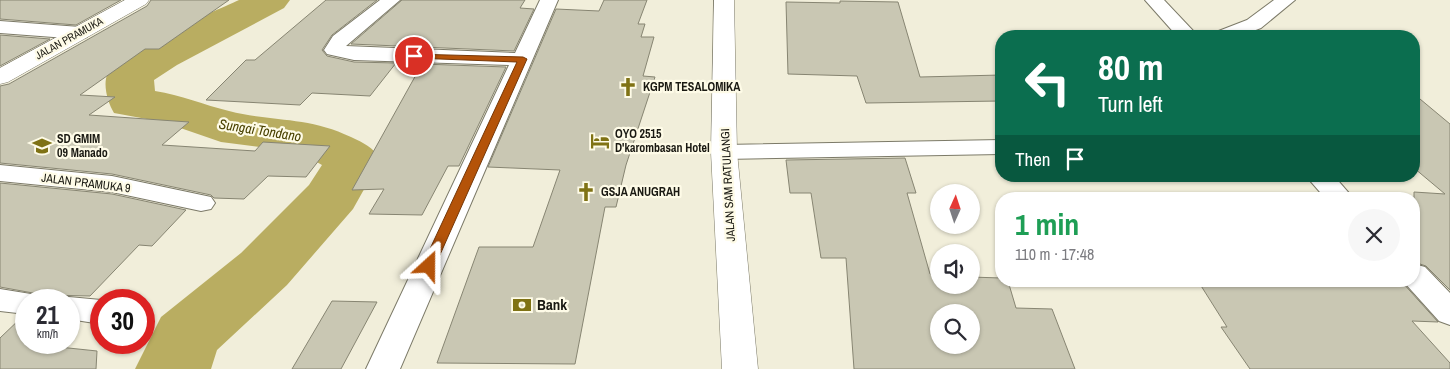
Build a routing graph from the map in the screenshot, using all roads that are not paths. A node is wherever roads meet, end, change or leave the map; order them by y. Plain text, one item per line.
1 (139, 0) edge
2 (391, 0) edge
3 (549, 0) edge
4 (724, 0) edge
5 (1154, 0) edge
6 (1286, 0) edge
7 (0, 27) edge
8 (1182, 30) edge
9 (1238, 30) edge
10 (80, 32) junction
11 (523, 59) junction
12 (0, 77) edge
13 (995, 147) edge
14 (724, 152) junction
15 (0, 173) edge
16 (1325, 182) edge
17 (1334, 192) edge
18 (201, 203) dead end
19 (1420, 280) edge
20 (0, 300) edge
21 (15, 302) edge
22 (1450, 313) edge
23 (383, 369) edge
24 (740, 369) edge

1 - 10 main road, JALAN PRAMUKA
2 - 11 street
3 - 11 street
4 - 14 main road, JALAN SAM RATULANGI
5 - 8 street
6 - 9 street
7 - 10 street
10 - 12 main road, JALAN PRAMUKA
11 - 23 street
13 - 14 street
14 - 24 main road, JALAN SAM RATULANGI
15 - 18 street, JALAN PRAMUKA 9
16 - 17 street
19 - 22 street
20 - 21 street

